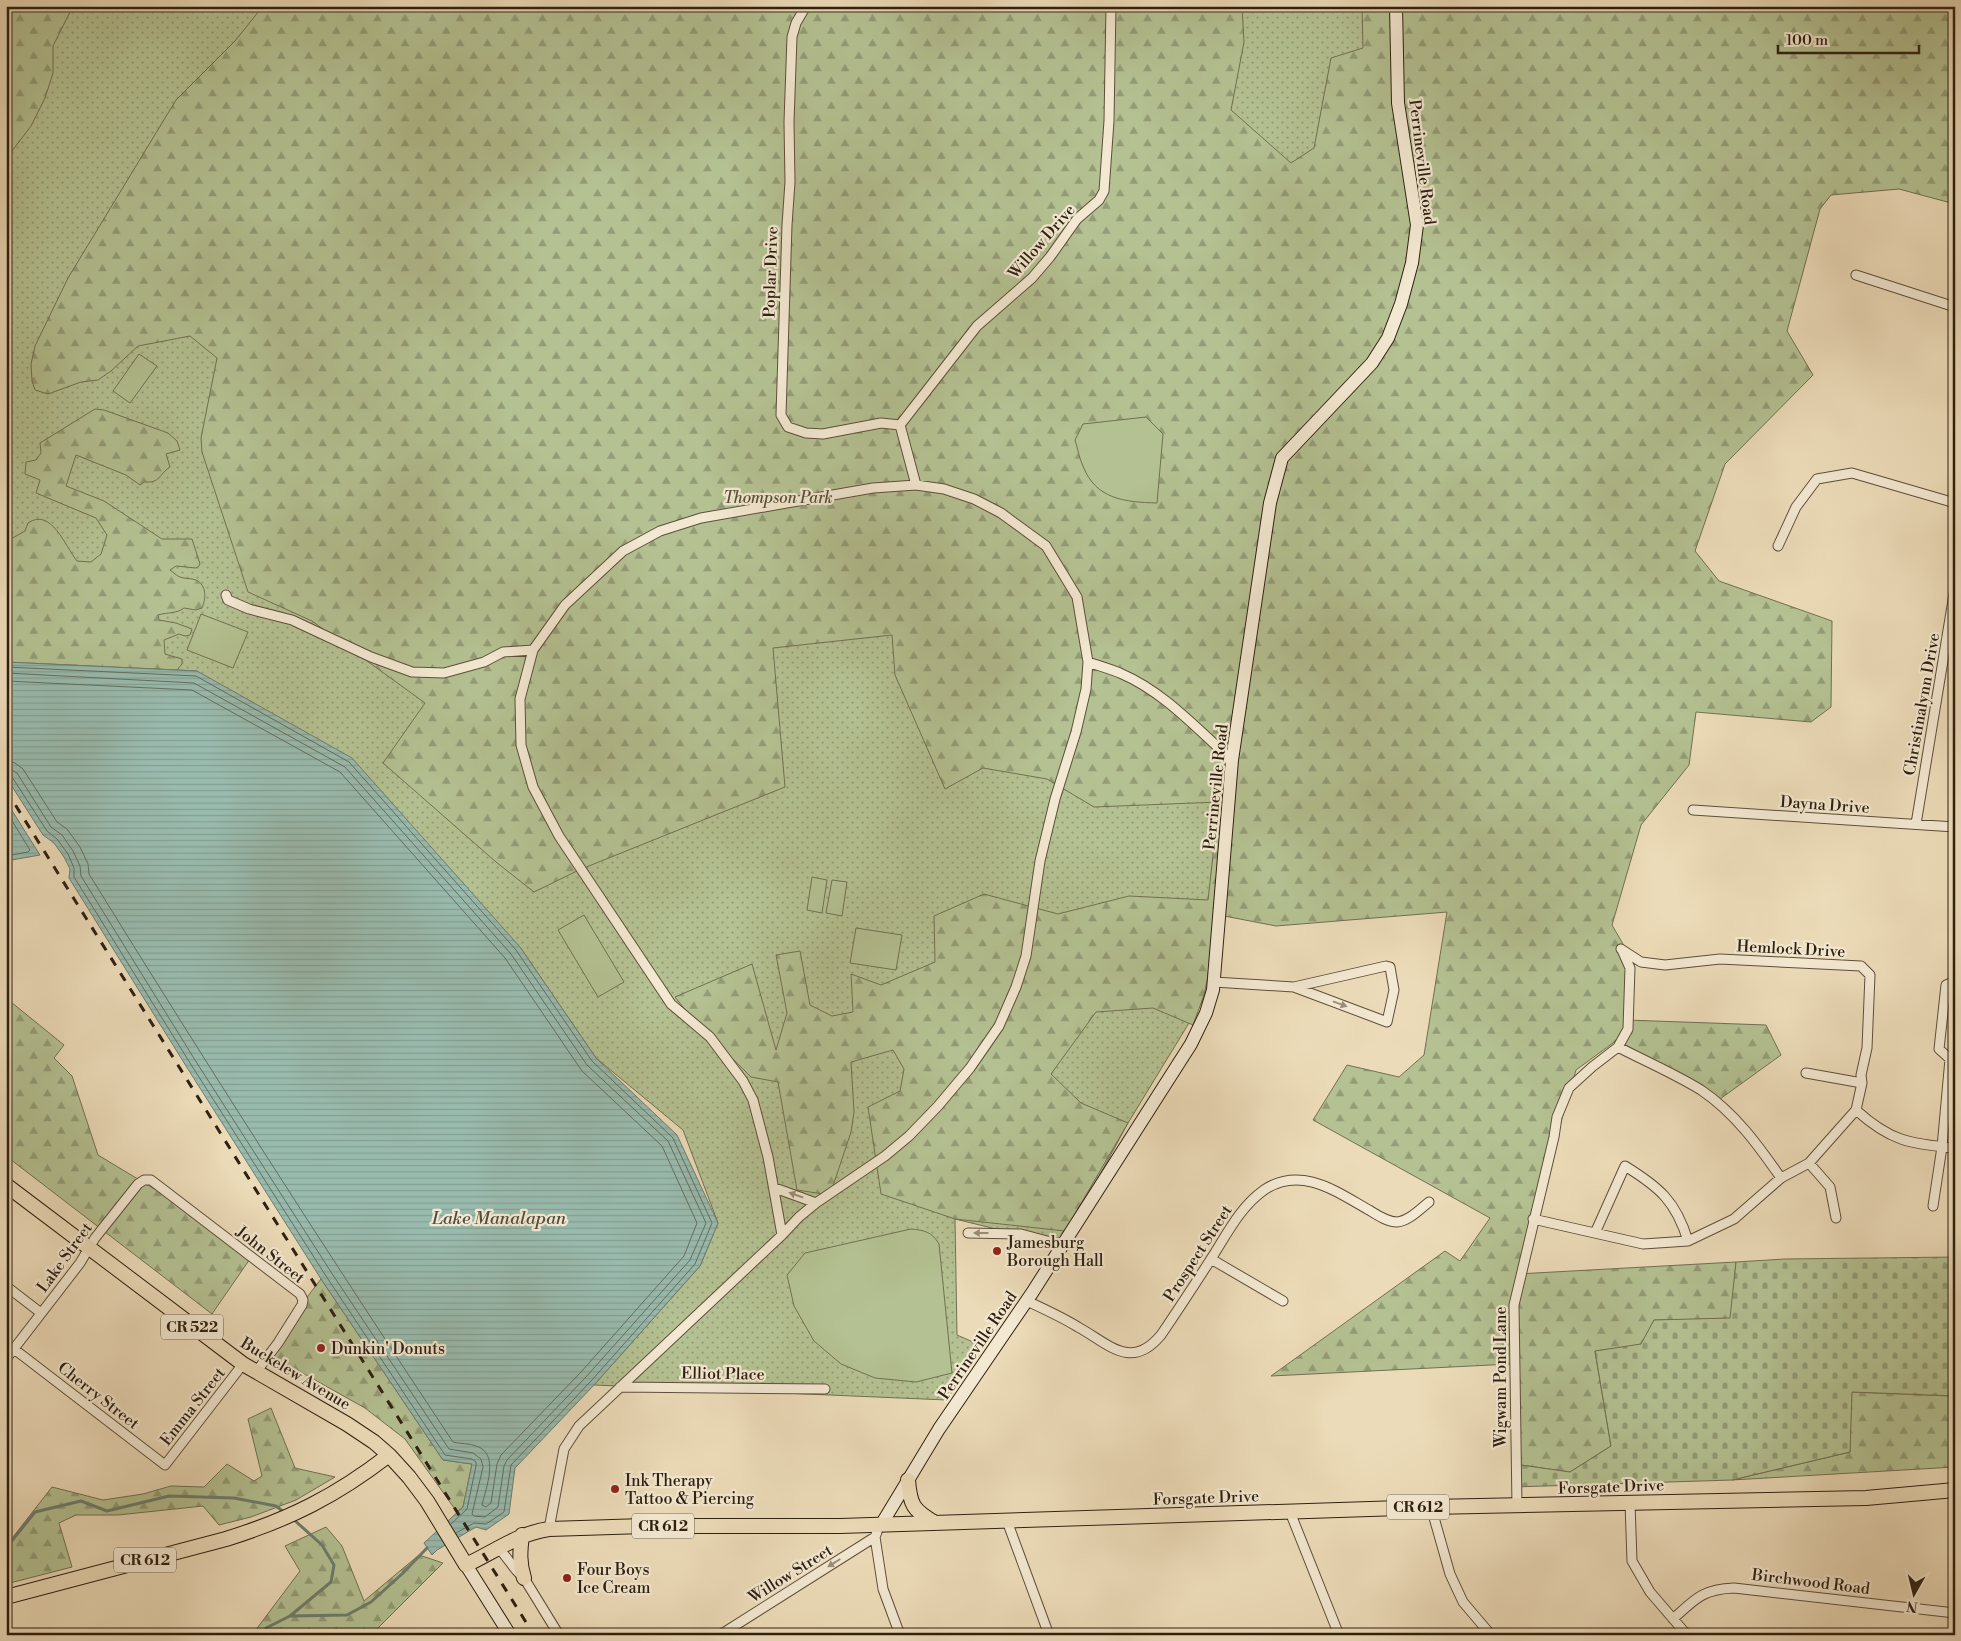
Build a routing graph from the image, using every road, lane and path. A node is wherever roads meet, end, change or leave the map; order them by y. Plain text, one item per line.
1 (806, 6) edge
2 (1111, 6) edge
3 (1396, 6) edge
4 (1856, 275) dead end
5 (1955, 307) edge
6 (900, 425) junction
7 (916, 485) junction
8 (1955, 503) edge
9 (1778, 546) dead end
10 (1955, 588) edge
11 (226, 595) dead end
12 (1951, 637) edge
13 (533, 650) junction
14 (1088, 662) junction
15 (1232, 760) junction
16 (1693, 810) dead end
17 (1916, 824) junction
18 (1955, 827) edge
19 (1214, 982) junction
20 (1955, 982) edge
21 (1294, 987) junction
22 (1618, 1047) junction
23 (1952, 1057) edge
24 (1806, 1073) dead end
25 (1862, 1083) junction
26 (1856, 1110) junction
27 (1942, 1147) junction
28 (1955, 1148) edge
29 (1809, 1163) junction
30 (1781, 1178) junction
31 (150, 1180) joint
32 (6, 1185) edge
33 (775, 1188) junction
34 (1428, 1202) dead end
35 (816, 1203) junction
36 (1933, 1206) dead end
37 (1836, 1218) dead end
38 (1533, 1219) junction
39 (968, 1233) dead end
40 (1595, 1233) junction
41 (782, 1235) junction
42 (1688, 1241) junction
43 (1062, 1245) junction
44 (88, 1248) junction
45 (1211, 1259) junction
46 (6, 1286) edge
47 (1027, 1301) junction
48 (1283, 1301) dead end
49 (41, 1313) junction
50 (14, 1348) junction
51 (6, 1359) edge
52 (243, 1364) junction
53 (256, 1372) junction
54 (620, 1387) junction
55 (825, 1389) dead end
56 (389, 1455) junction
57 (165, 1465) joint
58 (908, 1480) junction
59 (1955, 1490) edge
60 (1630, 1503) junction
61 (1431, 1507) junction
62 (1517, 1507) junction
63 (1290, 1512) junction
64 (1007, 1521) junction
65 (936, 1523) junction
66 (549, 1528) junction
67 (878, 1531) junction
68 (522, 1535) junction
69 (499, 1548) junction
70 (466, 1565) junction
71 (524, 1578) junction
72 (6, 1597) edge
73 (1955, 1613) edge
74 (1673, 1619) junction
75 (1955, 1631) edge
76 (510, 1635) edge
77 (560, 1635) edge
78 (720, 1635) edge
79 (900, 1635) edge
80 (1049, 1635) edge
81 (1339, 1635) edge
82 (1491, 1635) edge
83 (1687, 1635) edge
84 (1953, 1635) edge

1 - 6 street, Poplar Drive
2 - 6 street, Willow Drive
3 - 15 street, Perrineville Road
4 - 5 street
6 - 7 street
7 - 13 street
7 - 14 street
8 - 9 street
10 - 12 street, Christinalynn Drive
11 - 13 street
12 - 17 street, Christinalynn Drive
13 - 33 street
14 - 15 street
14 - 35 street
15 - 19 street, Perrineville Road
16 - 17 street, Dayna Drive
17 - 18 street, Dayna Drive
19 - 21 street
19 - 43 street, Perrineville Road
20 - 23 street
21 -> 21 street
22 - 25 street, Hemlock Drive
22 - 30 street
22 - 38 street, Wigwam Pond Lane
23 - 27 street
24 - 25 street
25 - 26 street, Hemlock Drive
26 - 27 street
26 - 29 street, Hemlock Drive
27 - 28 street
27 - 36 street
29 - 30 street, Hemlock Drive
29 - 37 street
30 - 42 street, Hemlock Drive
31 - 44 street, Lake Street
31 - 53 street, John Street
32 - 44 main road, Buckelew Avenue / CR 522
35 -> 33 street
33 - 41 street
34 - 45 street, Prospect Street
35 - 41 street
38 - 40 street, Hemlock Drive
38 - 62 street, Wigwam Pond Lane
43 -> 39 street
40 - 42 street, Hemlock Drive
40 - 42 street
41 - 54 street
43 - 47 street, Perrineville Road
44 - 49 street, Lake Street
44 - 52 main road, Buckelew Avenue / CR 522
45 - 47 street, Prospect Street
45 - 48 street
46 - 49 street
47 - 58 street, Perrineville Road
49 - 50 street, Lake Street
50 - 51 street, Lake Street
50 - 57 street, Cherry Street
52 - 53 main road, Buckelew Avenue / CR 522
52 - 57 street, Emma Street
53 - 56 main road, Buckelew Avenue / CR 522
54 - 55 street, Elliot Place
54 - 66 street
56 - 70 main road, Buckelew Avenue / CR 522
56 - 72 main road, CR 612
58 - 65 main road
58 - 67 street, Perrineville Road
59 - 60 main road, Forsgate Drive / CR 612
60 - 62 main road, Forsgate Drive / CR 612
60 - 74 street
61 - 62 main road, Forsgate Drive / CR 612
61 - 63 main road, Forsgate Drive / CR 612
61 - 82 street
63 - 64 main road, Forsgate Drive / CR 612
63 - 81 street
64 - 65 main road, Forsgate Drive / CR 612
64 - 80 street
65 - 67 main road, Forsgate Drive / CR 612
66 - 67 main road, Forsgate Drive / CR 612
66 - 68 main road, Forsgate Drive / CR 612
67 -> 78 street, Willow Street
67 - 79 street
68 - 69 main road, Forsgate Drive / CR 612
68 - 71 main road
69 - 70 main road, Forsgate Drive / CR 612
69 - 71 street
70 - 76 street, CR 522
71 - 77 street
73 - 74 street, Birchwood Road
74 - 83 street
75 - 84 street

